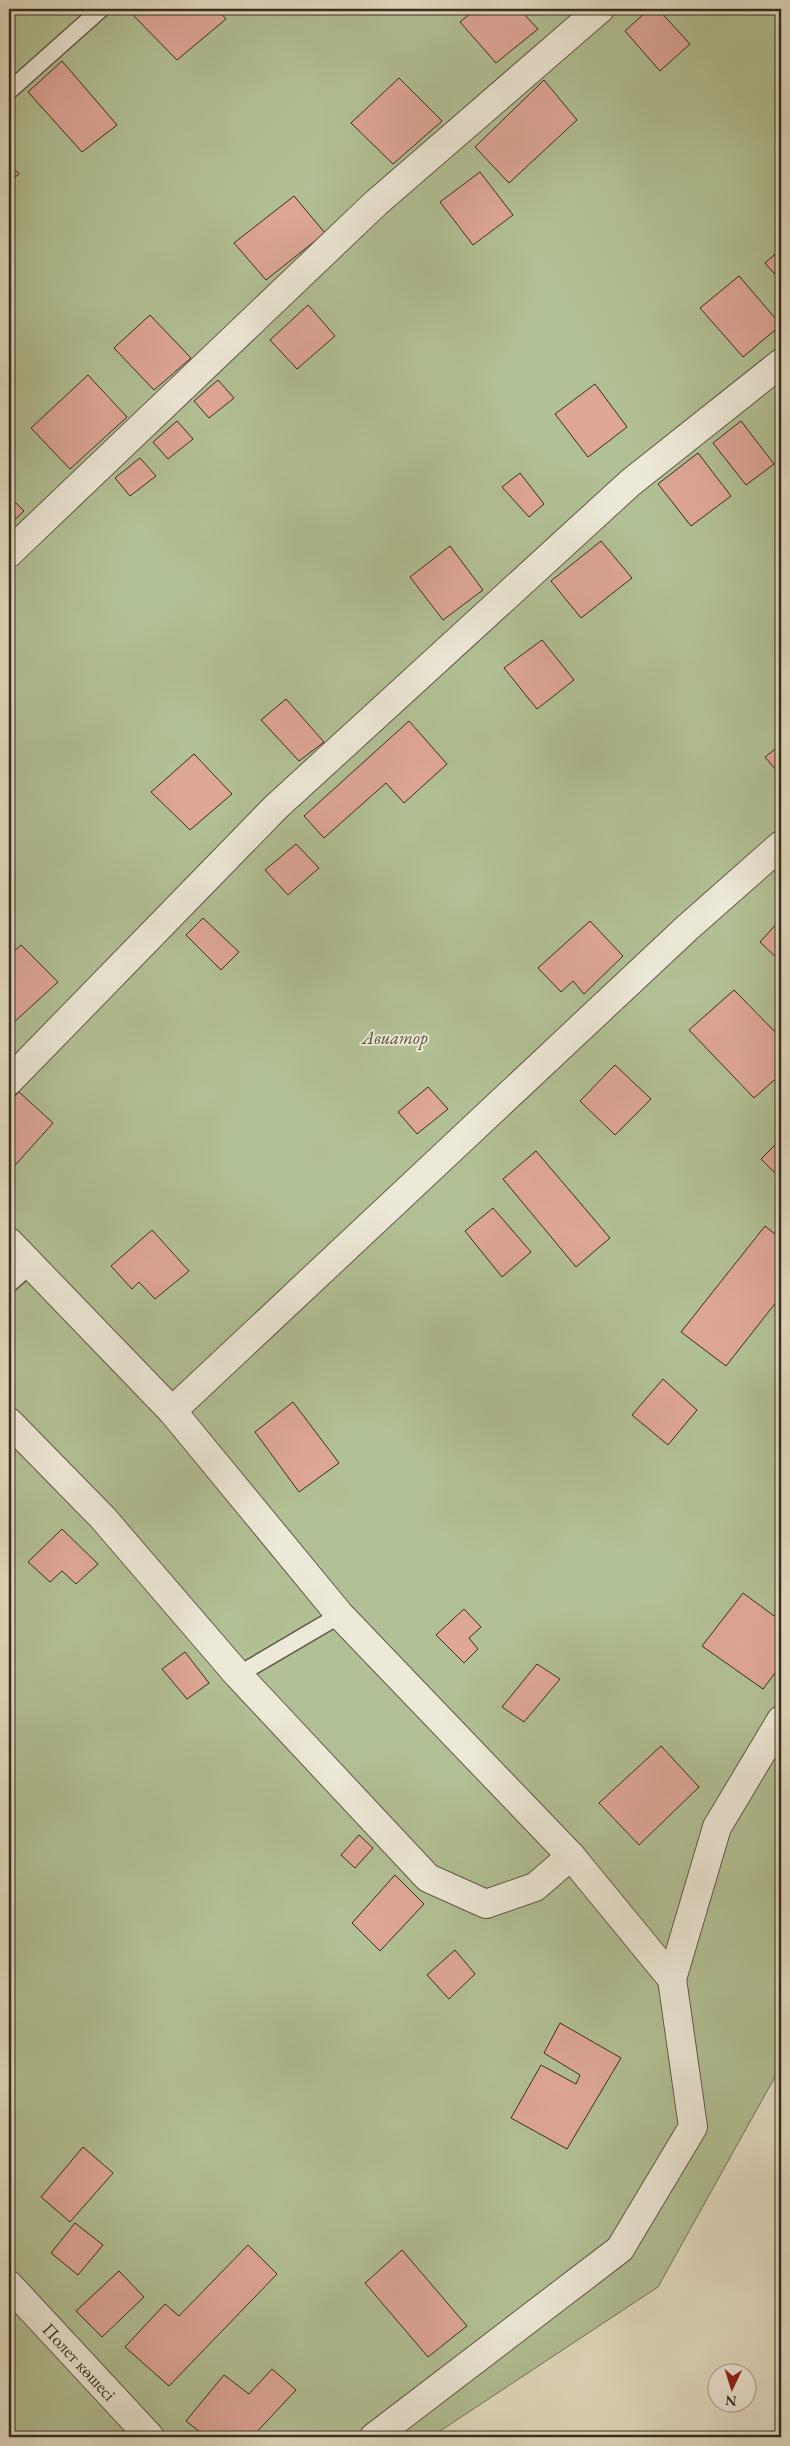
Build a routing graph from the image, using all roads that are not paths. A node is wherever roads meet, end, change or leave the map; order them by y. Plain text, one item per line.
1 (101, 9) edge
2 (600, 9) edge
3 (9, 91) edge
4 (781, 363) edge
5 (9, 553) edge
6 (781, 845) edge
7 (9, 1082) edge
8 (9, 1242) edge
9 (31, 1265) junction
10 (9, 1284) edge
11 (172, 1411) junction
12 (9, 1422) edge
13 (340, 1615) junction
14 (238, 1674) junction
15 (781, 1720) edge
16 (571, 1856) junction
17 (672, 1979) junction
18 (9, 2284) edge
19 (150, 2437) edge
20 (374, 2437) edge

1 - 3 lane
2 - 5 street
4 - 7 street
6 - 11 street
8 - 9 street
9 - 10 lane
9 - 11 street
11 - 13 street
12 - 14 street
13 - 14 lane
13 - 16 street
14 - 16 street
15 - 17 street
16 - 17 street
17 - 20 street
18 - 19 street, Полет көшесі

